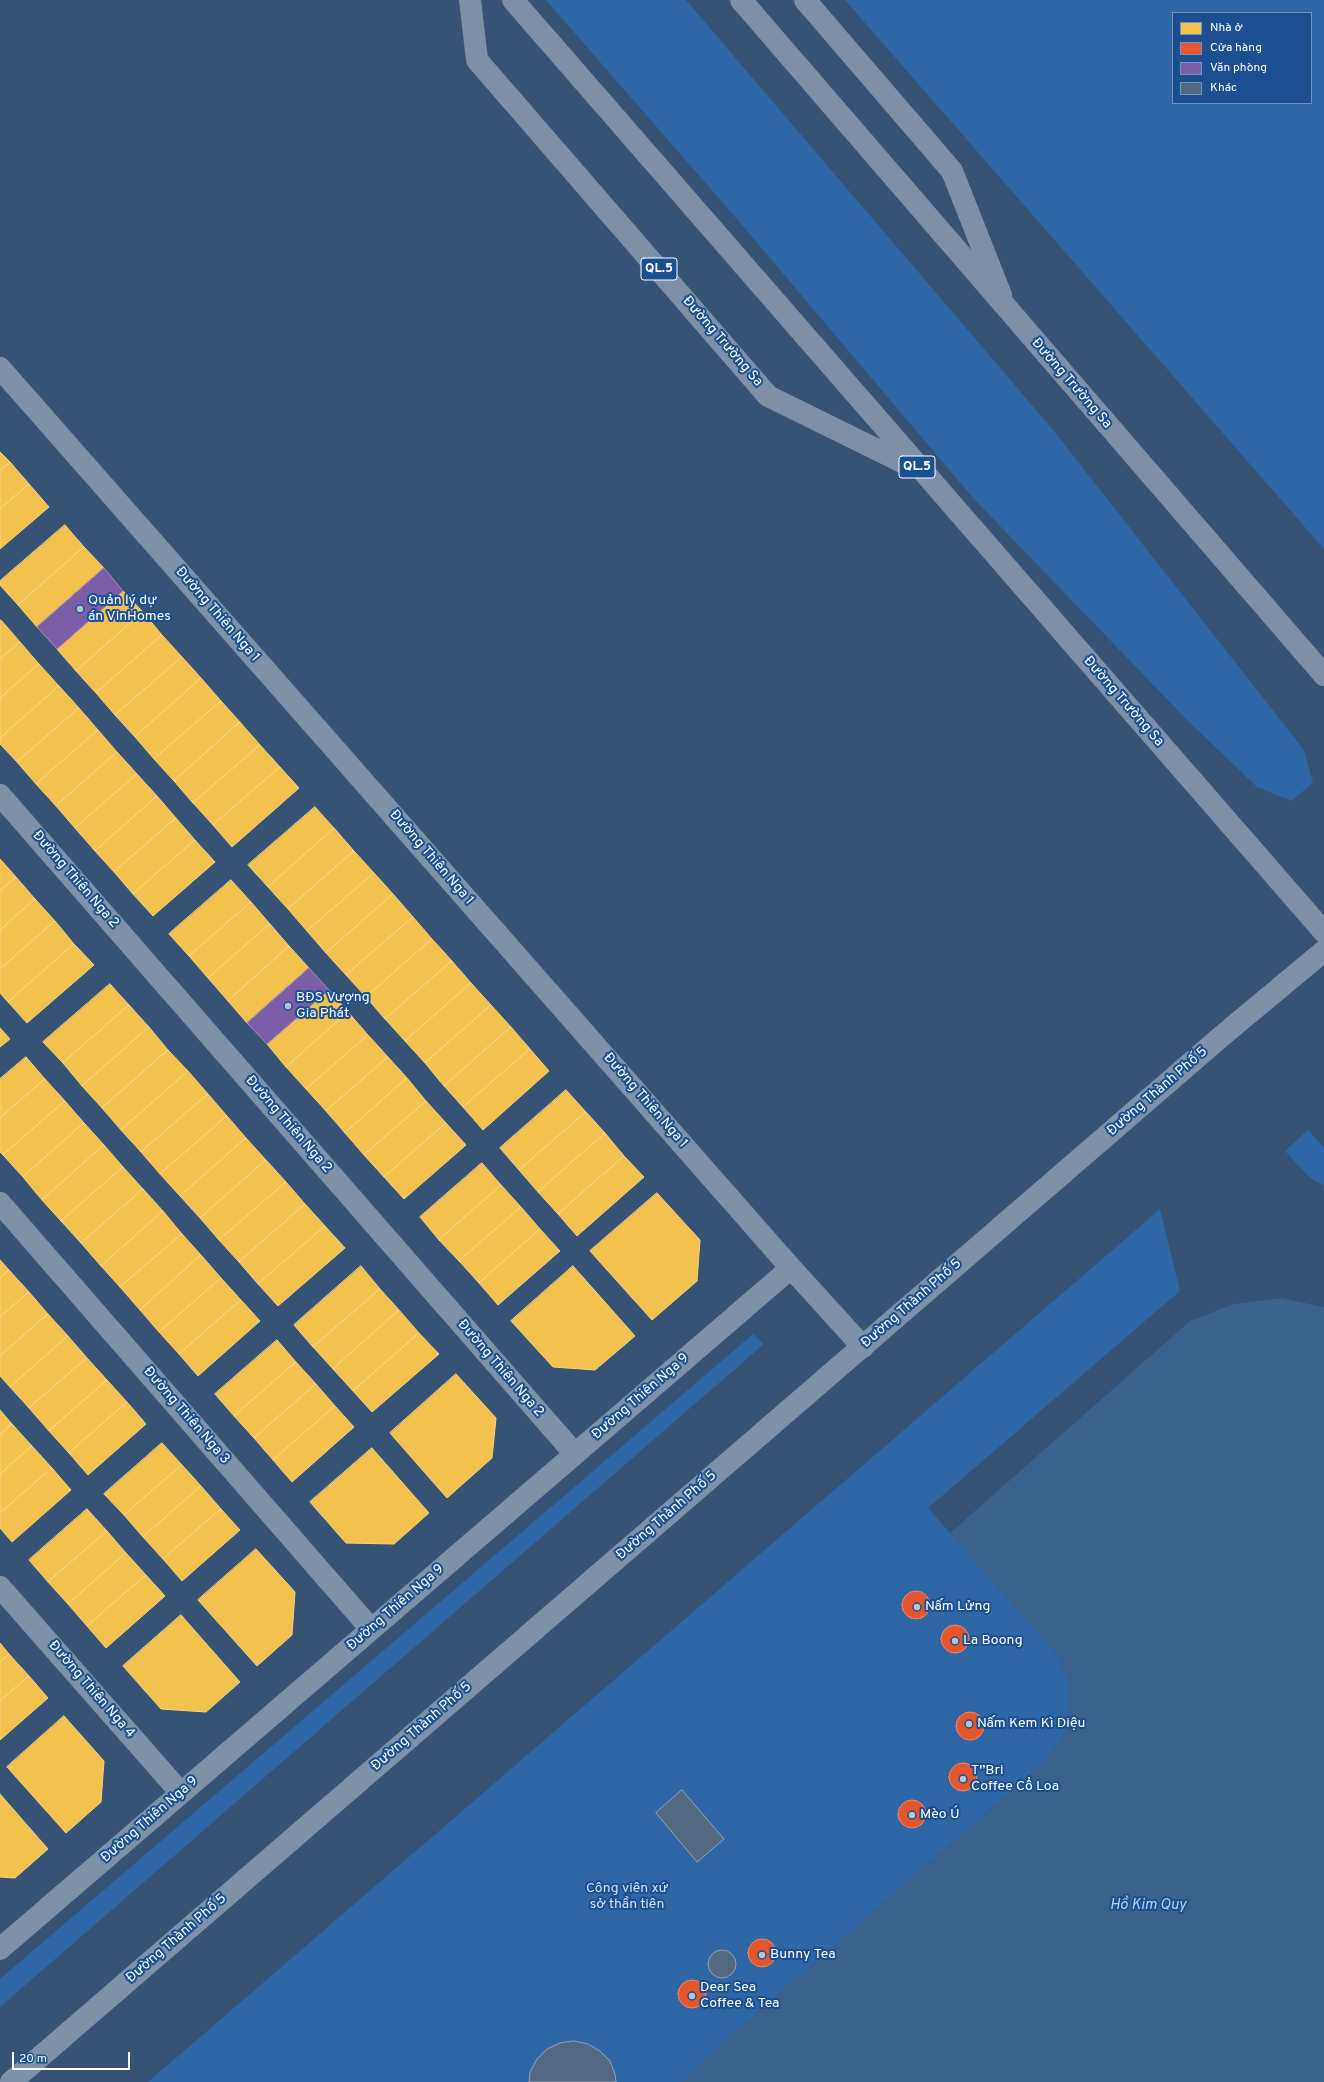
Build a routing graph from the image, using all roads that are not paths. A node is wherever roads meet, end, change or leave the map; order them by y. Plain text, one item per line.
1 (470, 0) edge
2 (512, 0) edge
3 (741, 0) edge
4 (805, 0) edge
5 (1008, 311) junction
6 (0, 368) edge
7 (921, 472) junction
8 (1324, 675) edge
9 (0, 795) edge
10 (1324, 932) edge
11 (1324, 951) edge
12 (0, 1203) edge
13 (791, 1268) junction
14 (863, 1347) junction
15 (575, 1454) junction
16 (0, 1588) edge
17 (371, 1629) junction
18 (181, 1793) junction
19 (0, 1949) edge
20 (12, 2082) edge

1 - 7 highway, Đường Trường Sa / QL.5
2 - 7 highway, Đường Trường Sa / QL.5
3 - 5 highway, Đường Trường Sa
4 - 5 highway, Đường Trường Sa
5 - 8 highway, Đường Trường Sa
6 - 13 street, Đường Thiên Nga 1
7 - 10 highway, Đường Trường Sa / QL.5
9 - 15 street, Đường Thiên Nga 2
11 - 14 street, Đường Thành Phố 5
12 - 17 street, Đường Thiên Nga 3
13 - 14 street, Đường Thiên Nga 1
13 - 15 street, Đường Thiên Nga 9
14 - 20 street, Đường Thành Phố 5
15 - 17 street, Đường Thiên Nga 9
16 - 18 street, Đường Thiên Nga 4
17 - 18 street, Đường Thiên Nga 9
18 - 19 street, Đường Thiên Nga 9

